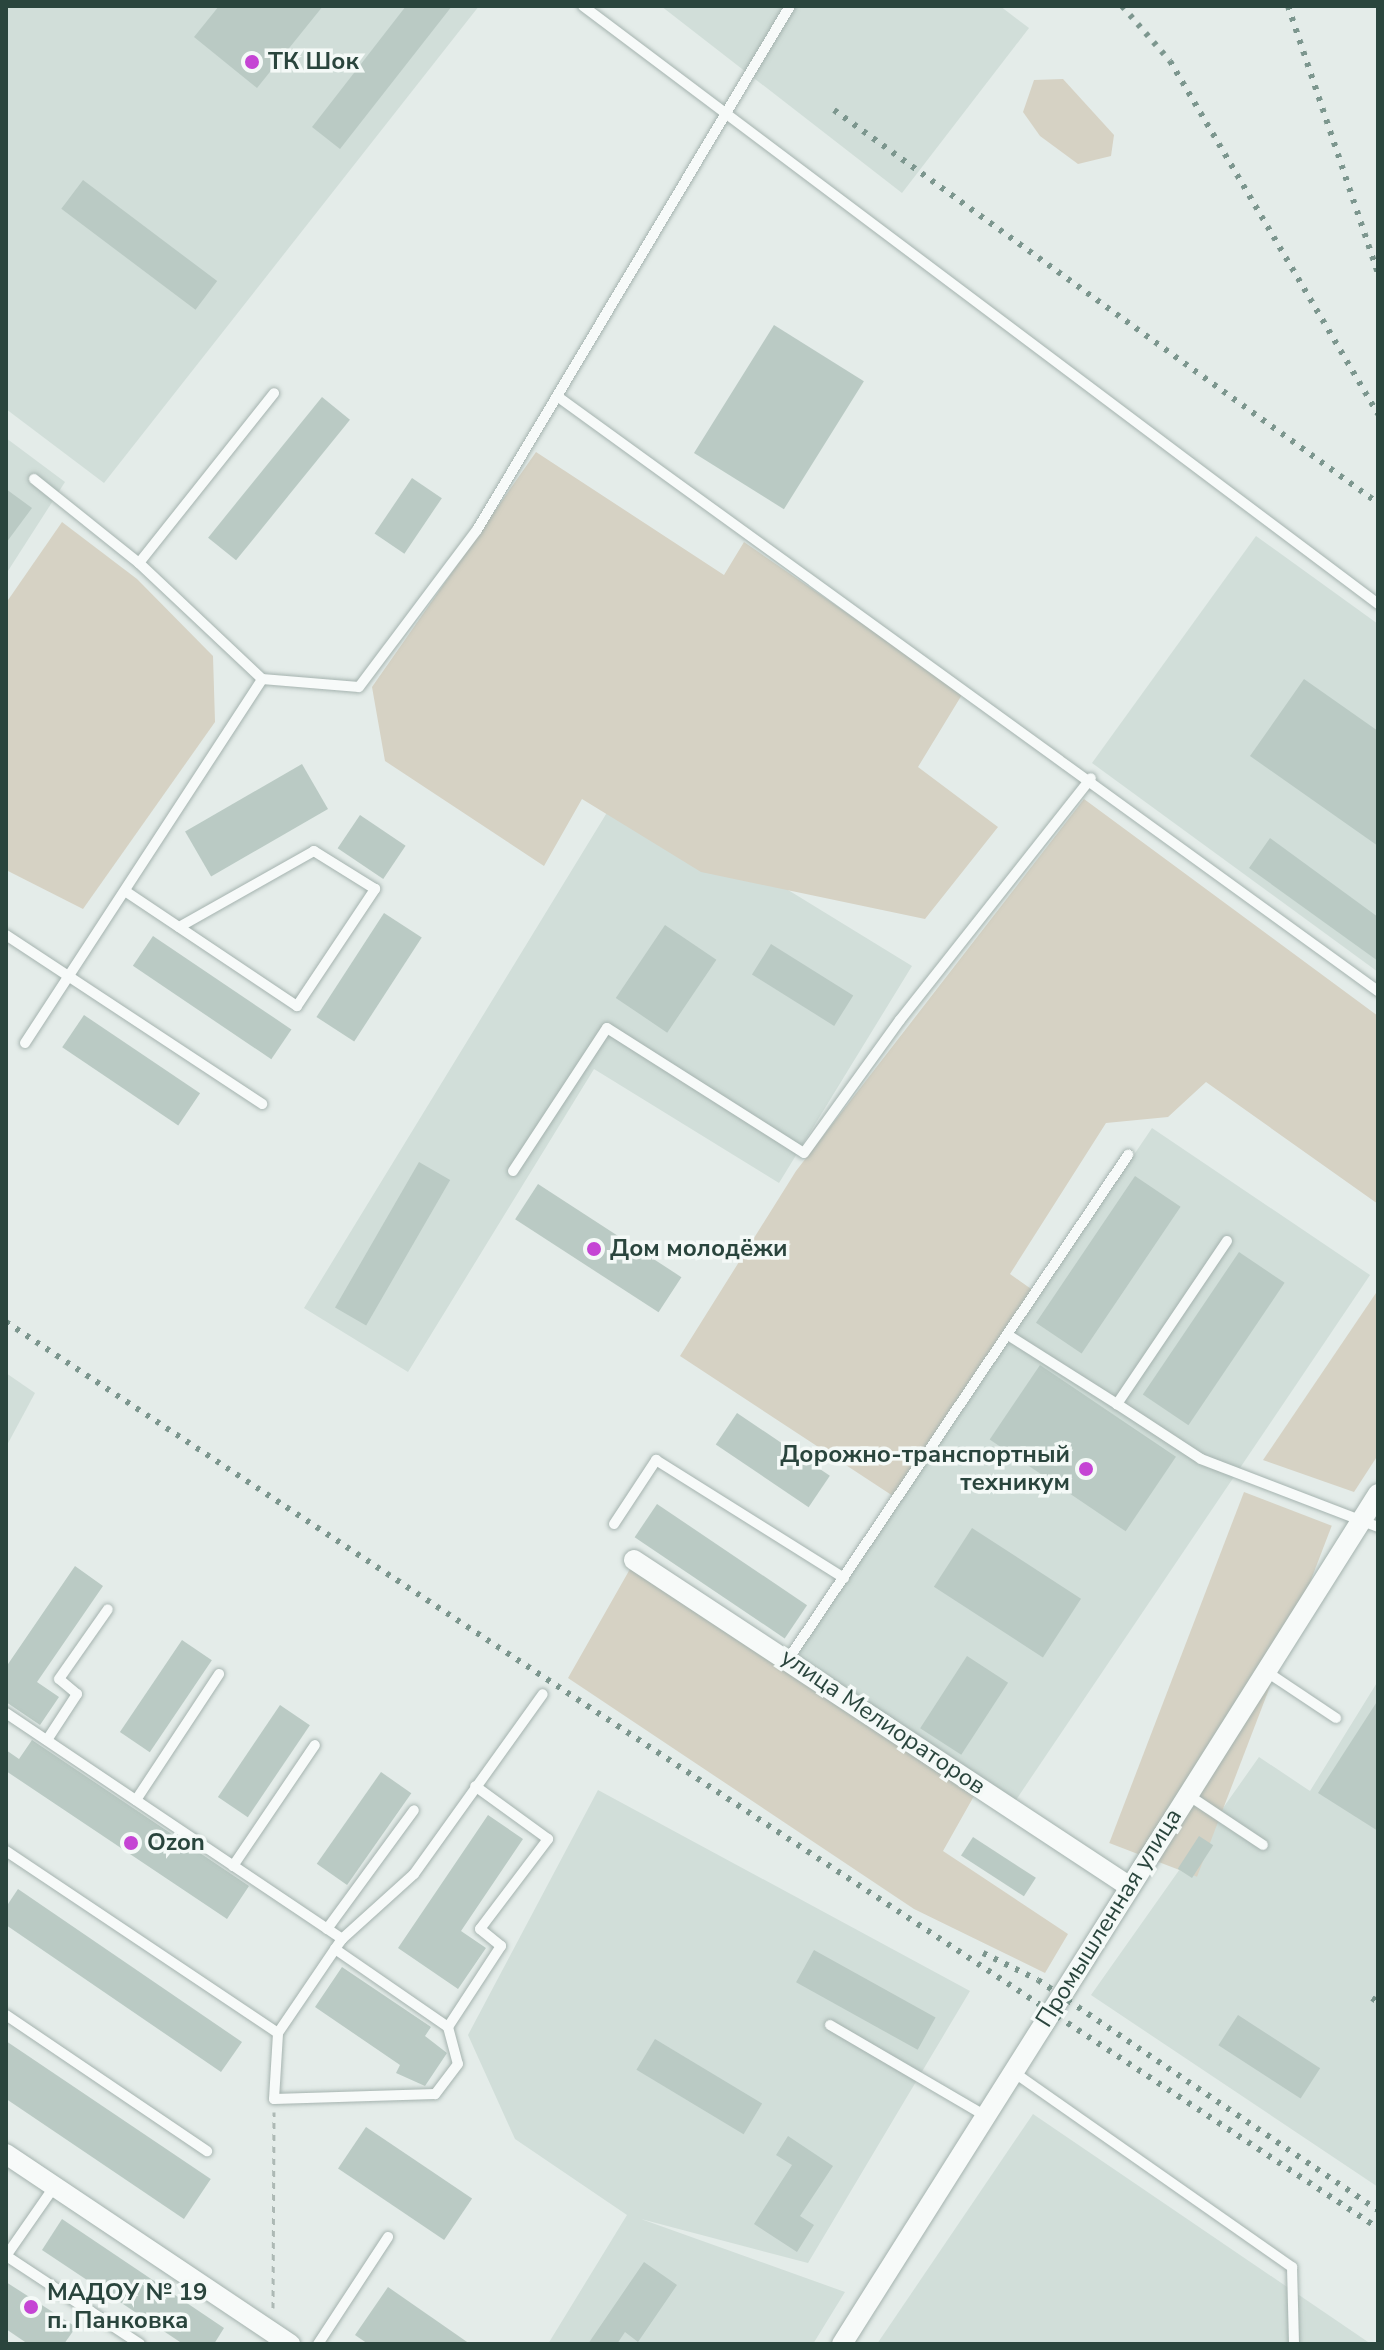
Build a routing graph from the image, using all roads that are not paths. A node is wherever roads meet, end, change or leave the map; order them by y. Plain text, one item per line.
1 (583, 6) edge
2 (790, 6) edge
3 (723, 113) junction
4 (274, 393) dead end
5 (561, 399) junction
6 (34, 479) dead end
7 (139, 563) junction
8 (1378, 604) edge
9 (262, 679) junction
10 (1091, 778) junction
11 (125, 891) junction
12 (179, 927) junction
13 (6, 935) edge
14 (68, 977) junction
15 (1378, 991) edge
16 (25, 1043) dead end
17 (262, 1104) dead end
18 (1128, 1155) dead end
19 (513, 1171) dead end
20 (1227, 1241) dead end
21 (1011, 1337) junction
22 (1117, 1404) junction
23 (1378, 1494) edge
24 (1370, 1522) edge
25 (614, 1524) dead end
26 (634, 1560) dead end
27 (844, 1578) junction
28 (108, 1609) dead end
29 (789, 1658) junction
30 (1267, 1672) junction
31 (219, 1674) dead end
32 (543, 1694) dead end
33 (6, 1713) edge
34 (1336, 1718) dead end
35 (47, 1740) junction
36 (315, 1745) dead end
37 (475, 1786) junction
38 (1187, 1794) junction
39 (136, 1800) junction
40 (414, 1810) dead end
41 (1263, 1845) dead end
42 (6, 1851) edge
43 (233, 1866) junction
44 (1130, 1887) junction
45 (327, 1929) junction
46 (342, 1939) junction
47 (335, 1949) junction
48 (6, 2015) edge
49 (830, 2025) dead end
50 (448, 2027) junction
51 (278, 2033) junction
52 (1012, 2071) junction
53 (984, 2115) junction
54 (207, 2151) dead end
55 (6, 2154) edge
56 (54, 2187) junction
57 (388, 2237) dead end
58 (7, 2257) edge
59 (266, 2338) edge
60 (140, 2344) edge
61 (290, 2344) edge
62 (318, 2344) edge
63 (842, 2344) edge
64 (1294, 2344) edge

1 - 3 lane
2 - 3 lane
3 - 5 lane
3 - 8 lane
4 - 7 lane
5 - 9 lane
5 - 10 lane
6 - 7 lane
7 - 9 lane
9 - 11 lane
10 - 15 lane
10 - 19 lane
11 - 12 lane
11 - 14 lane
12 - 12 lane
13 - 14 lane
14 - 16 lane
14 - 17 lane
18 - 21 lane
20 - 22 lane
21 - 22 lane
21 - 27 lane
22 - 24 lane
23 - 24 street, Промышленная улица
24 - 30 street, Промышленная улица
25 - 27 lane
26 - 29 street, улица Мелиораторов
27 - 29 lane
28 - 35 lane
29 - 44 street, улица Мелиораторов
30 - 34 lane
30 - 38 street, Промышленная улица
31 - 39 lane
32 - 37 lane
33 - 35 lane
35 - 39 lane
36 - 43 lane
37 - 46 lane
37 - 50 lane
38 - 41 lane
38 - 44 street, Промышленная улица
39 - 43 lane
40 - 45 lane
42 - 51 lane
43 - 45 lane
44 - 52 street, Промышленная улица
45 - 46 lane
46 - 47 lane
47 - 50 lane
47 - 51 lane
48 - 54 lane
49 - 53 lane
50 - 51 lane
52 - 53 street, Промышленная улица
52 - 64 lane
53 - 63 street, Промышленная улица
55 - 56 street
56 - 58 lane
56 - 59 street
57 - 62 lane
58 - 60 lane
59 - 61 street

